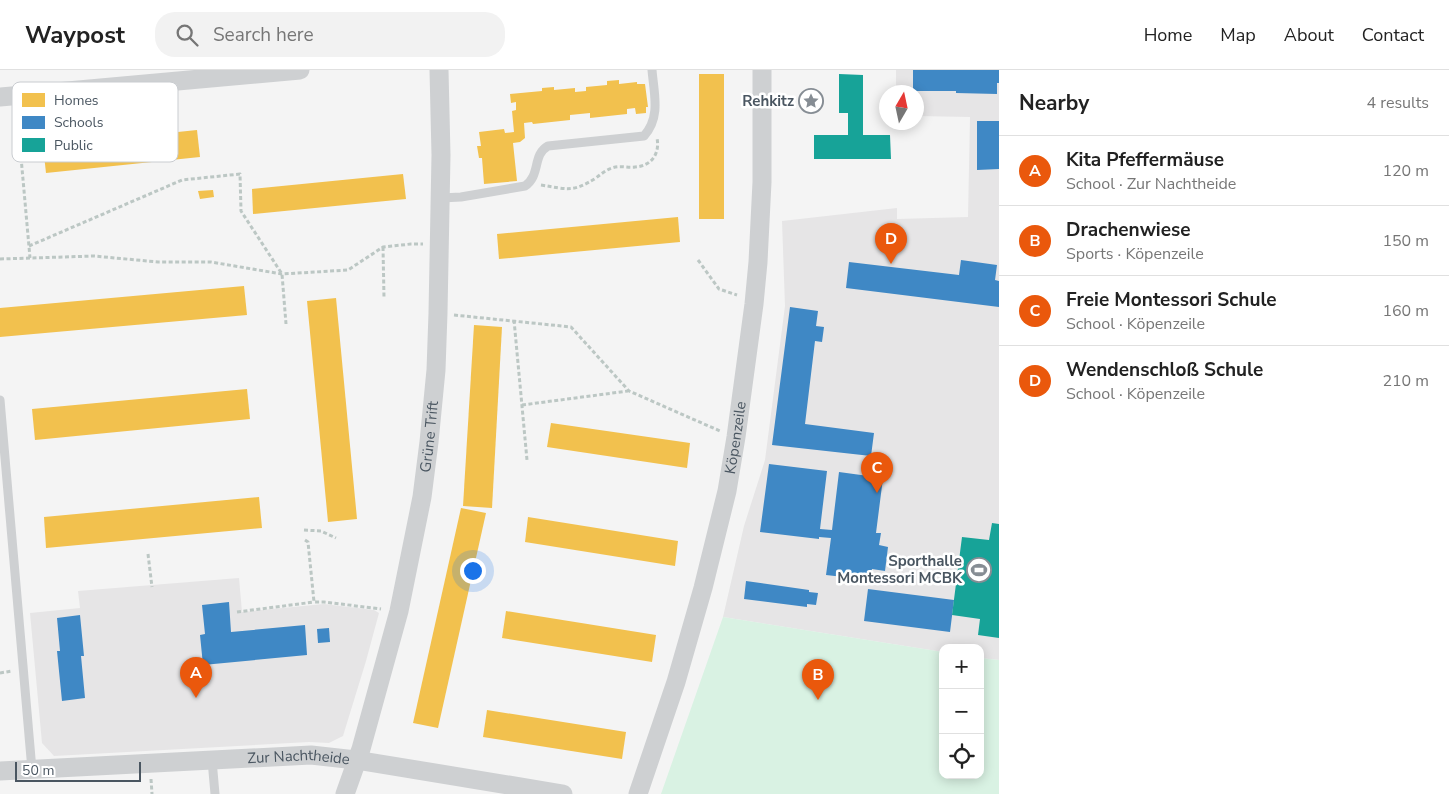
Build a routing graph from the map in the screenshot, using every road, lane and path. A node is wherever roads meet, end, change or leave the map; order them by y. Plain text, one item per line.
1 (300, 70) edge
2 (439, 70) edge
3 (652, 70) edge
4 (762, 70) edge
5 (124, 78) edge
6 (100, 82) edge
7 (8, 97) edge
8 (654, 122) junction
9 (12, 125) edge
10 (17, 162) edge
11 (525, 186) junction
12 (441, 198) junction
13 (440, 245) junction
14 (29, 246) junction
15 (383, 247) junction
16 (30, 258) junction
17 (0, 259) edge
18 (698, 260) dead end
19 (282, 274) junction
20 (384, 298) dead end
21 (755, 300) junction
22 (438, 313) junction
23 (514, 320) junction
24 (286, 324) dead end
25 (629, 391) junction
26 (0, 400) edge
27 (522, 406) junction
28 (736, 437) junction
29 (526, 460) dead end
30 (304, 530) dead end
31 (336, 538) dead end
32 (305, 540) dead end
33 (148, 554) dead end
34 (152, 586) dead end
35 (314, 602) junction
36 (399, 611) junction
37 (237, 612) dead end
38 (212, 760) junction
39 (356, 760) junction
40 (32, 770) junction
41 (0, 771) edge
42 (215, 794) edge
43 (344, 794) edge
44 (563, 794) edge
45 (638, 794) edge

1 - 5 street
2 - 12 street, Grüne Trift
3 - 8 lane
4 - 21 street, Köpenzeile
5 - 6 street
7 - 9 path
8 - 11 lane
8 - 11 path
10 - 14 path
11 - 12 lane
12 - 13 street, Grüne Trift
13 - 15 path
13 - 22 street, Grüne Trift
14 - 16 path
14 - 19 path
15 - 19 path
15 - 20 path
16 - 17 path
16 - 19 path
18 - 21 path
19 - 24 path
21 - 28 street, Köpenzeile
22 - 23 path
22 - 36 street, Grüne Trift
23 - 25 path
23 - 27 path
25 - 27 path
25 - 28 path
26 - 40 lane
27 - 29 path
28 - 45 street, Köpenzeile
30 - 31 path
32 - 35 path
33 - 34 path
35 - 36 path
35 - 37 path
36 - 39 street, Grüne Trift
38 - 39 street, Zur Nachtheide
38 - 40 street, Zur Nachtheide
38 - 42 lane
39 - 43 street, Grüne Trift
39 - 44 street, Zur Nachtheide
40 - 41 street, Zur Nachtheide

